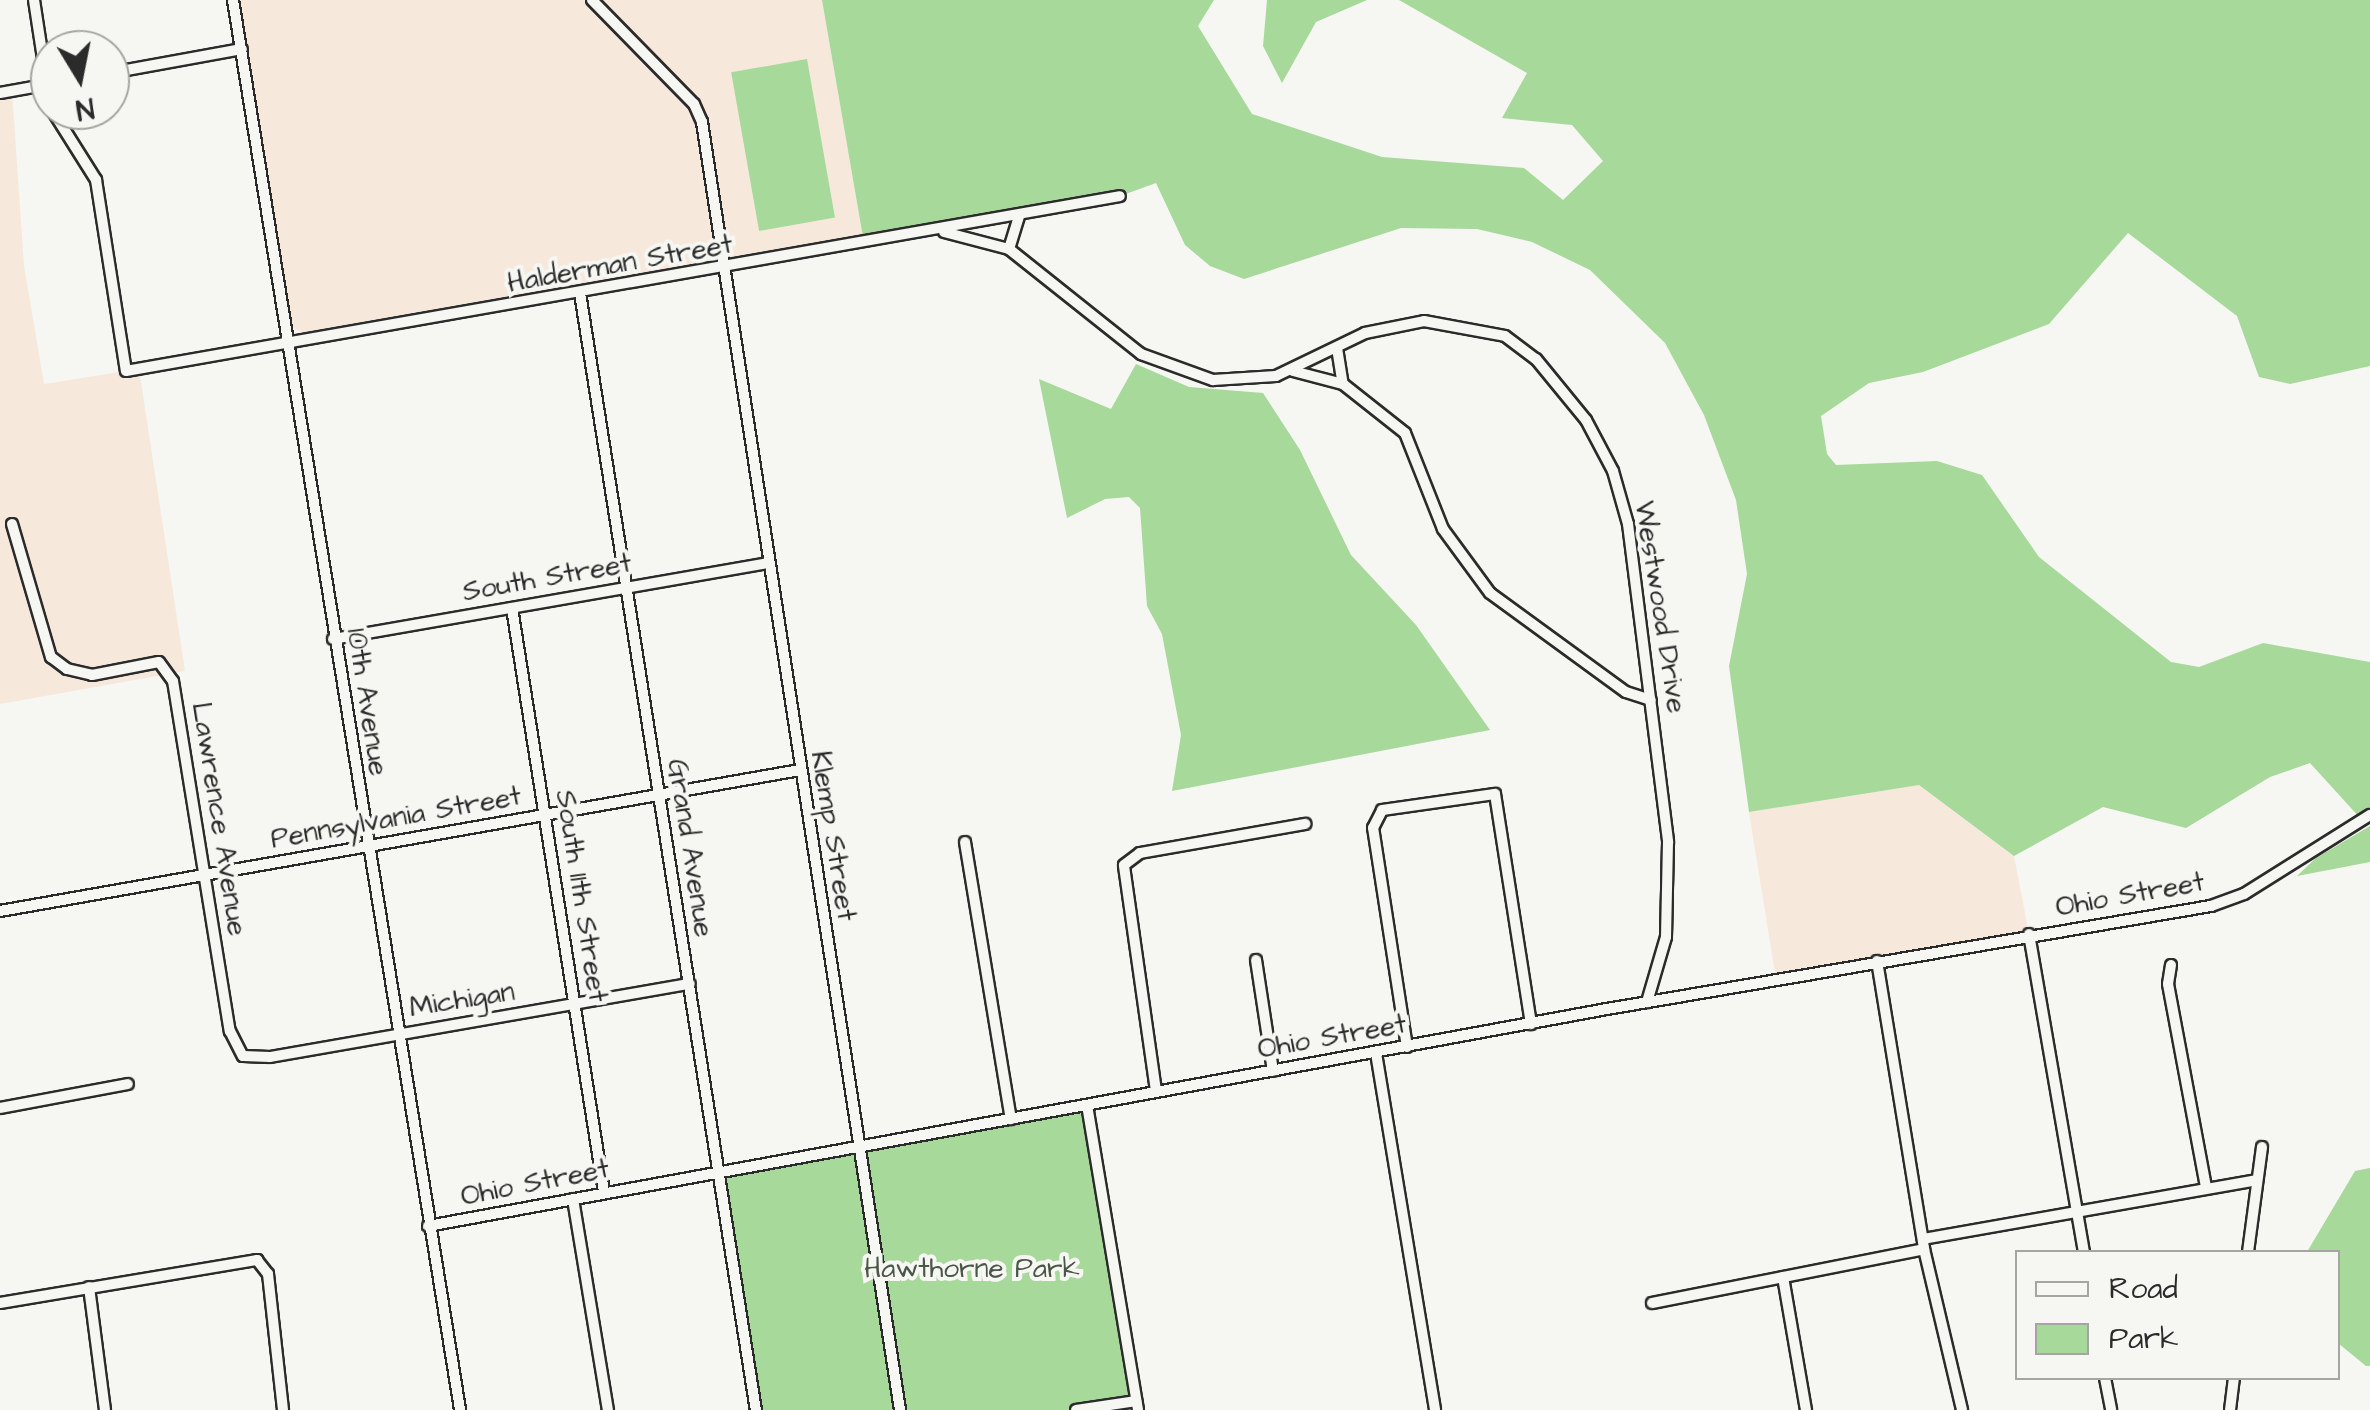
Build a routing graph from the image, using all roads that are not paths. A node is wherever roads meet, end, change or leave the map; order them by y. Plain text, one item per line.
1 (34, 0) edge
2 (233, 0) edge
3 (592, 0) edge
4 (39, 30) edge
5 (242, 49) junction
6 (130, 69) edge
7 (30, 88) edge
8 (0, 94) edge
9 (65, 130) edge
10 (1120, 196) dead end
11 (1019, 216) junction
12 (944, 232) junction
13 (1009, 249) junction
14 (726, 268) junction
15 (580, 293) junction
16 (291, 343) junction
17 (1336, 348) junction
18 (1292, 371) junction
19 (1343, 384) junction
20 (12, 524) dead end
21 (768, 563) junction
22 (625, 586) junction
23 (512, 608) junction
24 (334, 638) junction
25 (1651, 700) junction
26 (800, 770) junction
27 (657, 794) junction
28 (545, 814) junction
29 (2370, 815) edge
30 (1305, 824) dead end
31 (965, 842) dead end
32 (367, 847) junction
33 (204, 875) junction
34 (0, 911) edge
35 (2029, 934) junction
36 (1256, 960) dead end
37 (1877, 961) junction
38 (2171, 965) dead end
39 (690, 984) junction
40 (1647, 1002) junction
41 (576, 1004) junction
42 (1531, 1024) junction
43 (398, 1034) junction
44 (1407, 1047) junction
45 (1376, 1053) junction
46 (243, 1056) joint
47 (1273, 1071) junction
48 (128, 1084) dead end
49 (1156, 1091) junction
50 (1088, 1105) junction
51 (0, 1108) edge
52 (1011, 1119) junction
53 (858, 1147) junction
54 (2262, 1147) dead end
55 (720, 1172) junction
56 (2257, 1180) junction
57 (2206, 1188) junction
58 (604, 1192) junction
59 (573, 1199) junction
60 (2078, 1211) junction
61 (428, 1226) junction
62 (1924, 1244) junction
63 (2084, 1250) edge
64 (2248, 1250) edge
65 (1783, 1277) junction
66 (89, 1287) junction
67 (0, 1303) edge
68 (1652, 1303) dead end
69 (2106, 1380) edge
70 (2234, 1380) edge
71 (1137, 1405) edge
72 (106, 1410) edge
73 (283, 1410) edge
74 (460, 1410) edge
75 (608, 1410) edge
76 (756, 1410) edge
77 (900, 1410) edge
78 (1076, 1410) edge
79 (1435, 1410) edge
80 (1806, 1410) edge
81 (1962, 1410) edge
82 (2111, 1410) edge
83 (2230, 1410) edge

1 - 4 street
2 - 5 street, 10th Avenue
3 - 14 street
5 - 6 street
5 - 16 street, 10th Avenue
7 - 8 street
9 - 16 street, Halderman Street
10 - 11 street, Halderman Street
11 - 12 street, Halderman Street
11 - 13 street
12 - 13 street, Westwood Drive
12 - 14 street, Halderman Street
13 - 18 street, Westwood Drive
14 - 15 street, Halderman Street
14 - 21 street, Klemp Street
15 - 16 street, Halderman Street
15 - 22 street, Grand Avenue
16 - 24 street, 10th Avenue
17 - 18 street, Westwood Drive
17 - 19 street
17 - 25 street, Westwood Drive
18 - 19 street
19 - 25 street
20 - 33 street, Lawrence Avenue
21 - 22 street, South Street
21 - 26 street, Klemp Street
22 - 23 street, South Street
22 - 27 street, Grand Avenue
23 - 24 street, South Street
23 - 28 street, South 11th Street
24 - 32 street, 10th Avenue
25 - 40 street, Westwood Drive
26 - 27 street, Pennsylvania Street
26 - 53 street, Klemp Street
27 - 28 street, Pennsylvania Street
27 - 39 street, Grand Avenue
28 - 32 street, Pennsylvania Street
28 - 41 street, South 11th Street
29 - 35 street, Ohio Street
30 - 49 street
31 - 52 street
32 - 33 street, Pennsylvania Street
32 - 43 street, 10th Avenue
33 - 34 street, Pennsylvania Street
33 - 46 street, Lawrence Avenue
35 - 37 street, Ohio Street
35 - 60 street
36 - 47 street
37 - 40 street, Ohio Street
37 - 62 street
38 - 57 street
39 - 41 street, Michigan
39 - 55 street, Grand Avenue
40 - 42 street, Ohio Street
41 - 43 street, Michigan
41 - 58 street, South 11th Street
42 - 44 street, Ohio Street
42 - 44 street
43 - 46 street, Michigan
43 - 61 street, 10th Avenue
44 - 45 street, Ohio Street
45 - 47 street, Ohio Street
45 - 79 street
47 - 49 street, Ohio Street
48 - 51 street
49 - 50 street, Ohio Street
50 - 52 street, Ohio Street
50 - 71 street
52 - 53 street, Ohio Street
53 - 55 street, Ohio Street
53 - 77 street, Klemp Street
54 - 56 street
55 - 58 street, Ohio Street
55 - 76 street, Grand Avenue
56 - 57 street
56 - 64 street
57 - 60 street
58 - 59 street, Ohio Street
59 - 61 street, Ohio Street
59 - 75 street
60 - 62 street
60 - 63 street
61 - 74 street, 10th Avenue
62 - 65 street
62 - 81 street
65 - 68 street
65 - 80 street
66 - 67 street
66 - 72 street
66 - 73 street
69 - 82 street
70 - 83 street
71 - 78 street

